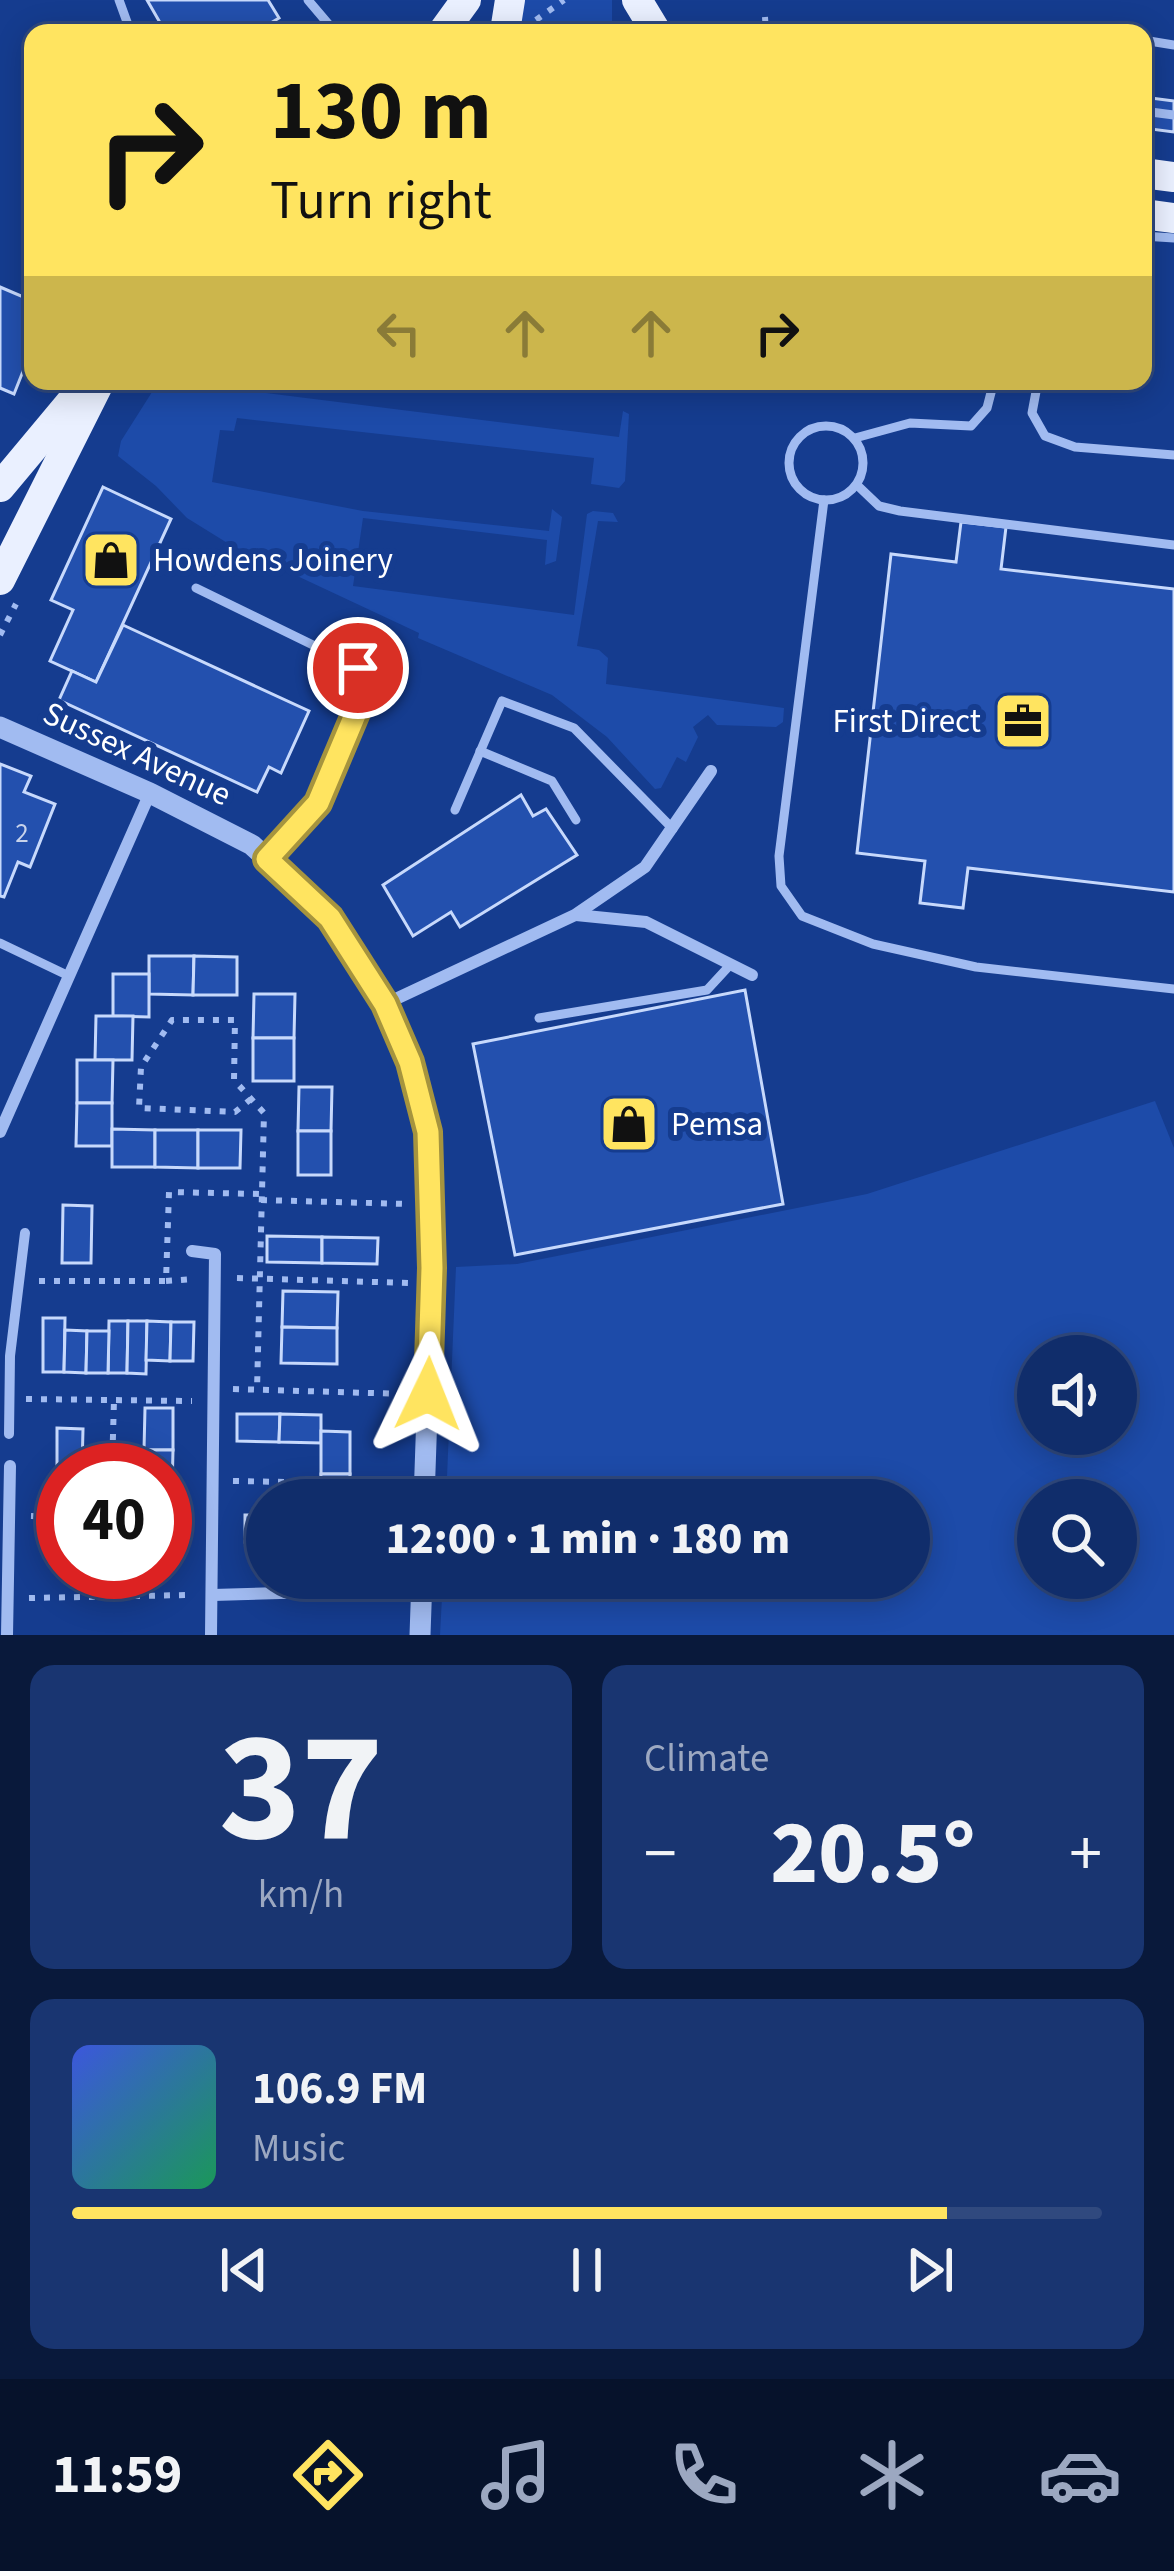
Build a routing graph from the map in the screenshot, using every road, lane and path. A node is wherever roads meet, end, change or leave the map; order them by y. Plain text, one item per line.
1 (308, 0) edge
2 (564, 0) edge
3 (765, 17) dead end
4 (513, 18) edge
5 (328, 24) edge
6 (765, 24) edge
7 (81, 390) edge
8 (95, 390) edge
9 (992, 390) edge
10 (1036, 390) edge
11 (855, 438) junction
12 (1174, 455) edge
13 (856, 485) junction
14 (0, 487) edge
15 (824, 500) junction
16 (1174, 545) edge
17 (0, 580) edge
18 (196, 588) dead end
19 (0, 727) edge
20 (480, 751) junction
21 (711, 771) dead end
22 (150, 794) junction
23 (455, 810) dead end
24 (576, 820) dead end
25 (673, 829) junction
26 (267, 859) junction
27 (575, 915) junction
28 (0, 943) edge
29 (730, 964) junction
30 (752, 974) dead end
31 (69, 976) junction
32 (1174, 989) edge
33 (385, 1004) junction
34 (539, 1018) dead end
35 (251, 1099) junction
36 (0, 1132) edge
37 (261, 1197) junction
38 (430, 1204) junction
39 (25, 1233) dead end
40 (192, 1250) dead end
41 (215, 1277) junction
42 (259, 1279) junction
43 (19, 1281) junction
44 (166, 1281) junction
45 (431, 1283) junction
46 (257, 1390) junction
47 (428, 1394) junction
48 (214, 1395) junction
49 (8, 1399) junction
50 (114, 1400) junction
51 (9, 1434) dead end
52 (113, 1443) edge
53 (10, 1466) dead end
54 (425, 1479) edge
55 (213, 1481) junction
56 (246, 1481) edge
57 (5, 1482) edge
58 (9, 1516) junction
59 (36, 1516) edge
60 (246, 1593) edge
61 (213, 1595) junction
62 (8, 1598) junction
63 (421, 1599) edge
64 (7, 1635) edge
65 (211, 1635) edge
66 (420, 1635) edge

1 - 5 lane
2 - 4 path
3 - 6 path
7 - 14 main road
8 - 17 main road
9 - 11 lane
10 - 12 lane
11 - 13 lane
11 - 15 lane
13 - 15 lane
13 - 16 lane
15 - 32 lane
18 - 26 lane
19 - 22 street, Sussex Avenue
20 - 23 lane
20 - 24 lane
20 - 25 lane
21 - 25 street
22 - 26 street, Sussex Avenue
22 - 31 street
25 - 27 street
26 - 33 street, Sussex Avenue
27 - 29 street
27 - 33 street
28 - 31 lane
29 - 30 street
29 - 34 lane
31 - 36 street
33 - 38 street, Sussex Avenue
35 - 35 path
35 - 37 path
37 - 38 path
37 - 42 path
37 - 44 path
38 - 45 street, Sussex Avenue
39 - 43 street
40 - 41 street
41 - 42 path
41 - 44 path
41 - 48 street
42 - 45 path
42 - 46 path
43 - 44 path
43 - 49 street
45 - 47 street, Sussex Avenue
46 - 47 path
46 - 48 path
47 - 54 street, Sussex Avenue
48 - 50 path
48 - 55 street
49 - 50 path
49 - 51 street
50 - 52 path
53 - 57 street
55 - 56 path
55 - 61 street
57 - 58 street
58 - 59 path
58 - 62 street
60 - 61 street
61 - 62 path
61 - 65 street
62 - 64 street
63 - 66 street

